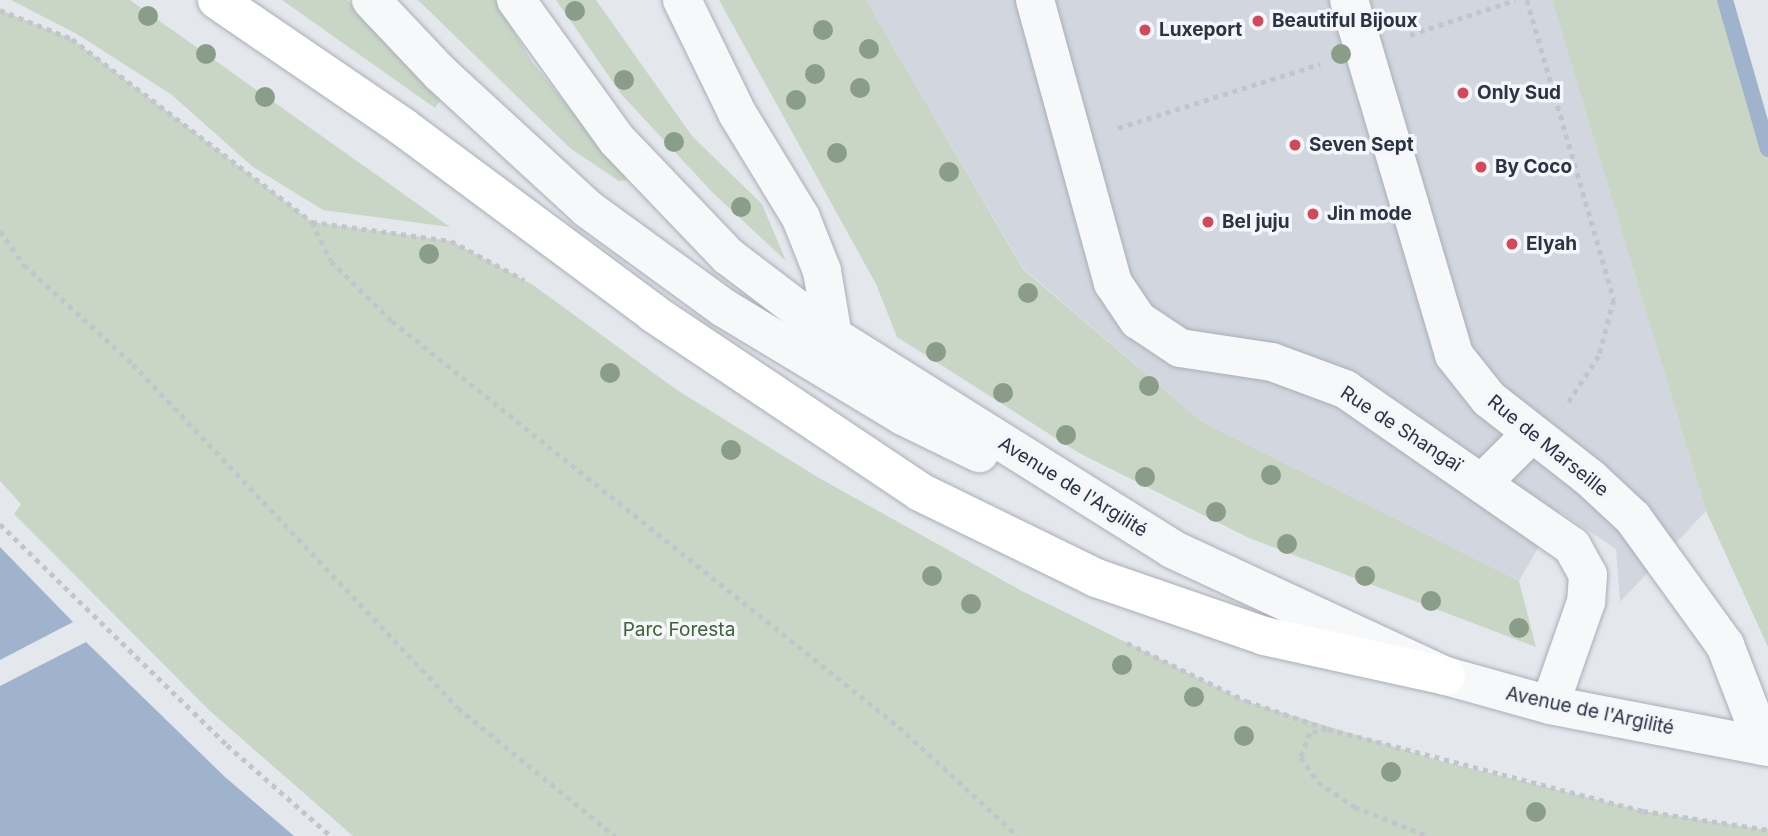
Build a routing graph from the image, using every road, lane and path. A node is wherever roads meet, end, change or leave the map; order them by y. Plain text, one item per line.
1 (217, 0) edge
2 (371, 0) edge
3 (516, 0) edge
4 (682, 0) edge
5 (1035, 0) edge
6 (1515, 0) edge
7 (1527, 0) edge
8 (0, 10) edge
9 (1353, 12) edge
10 (1074, 142) junction
11 (0, 231) edge
12 (833, 336) junction
13 (1530, 435) junction
14 (1483, 482) junction
15 (0, 524) edge
16 (1172, 549) junction
17 (1446, 676) junction
18 (1550, 705) junction
19 (1328, 729) dead end
20 (1766, 747) edge
21 (331, 836) edge
22 (614, 836) edge
23 (1018, 836) edge
24 (1428, 836) edge

1 - 17 highway
2 - 16 street
3 - 12 street, Avenue de l'Argilité
4 - 12 street
5 - 10 street, Rue de Shangaï
6 - 9 path
7 - 13 path
8 - 23 path
9 - 10 path
9 - 13 street, Rue de Marseille
10 - 14 street, Rue de Shangaï
11 - 22 path
12 - 16 street, Avenue de l'Argilité
13 - 14 street
13 - 20 street, Rue de Marseille
14 - 18 street, Rue de Shangaï
15 - 21 path
16 - 17 street, Avenue de l'Argilité
17 - 18 street, Avenue de l'Argilité
18 - 20 street, Avenue de l'Argilité
19 - 24 path

